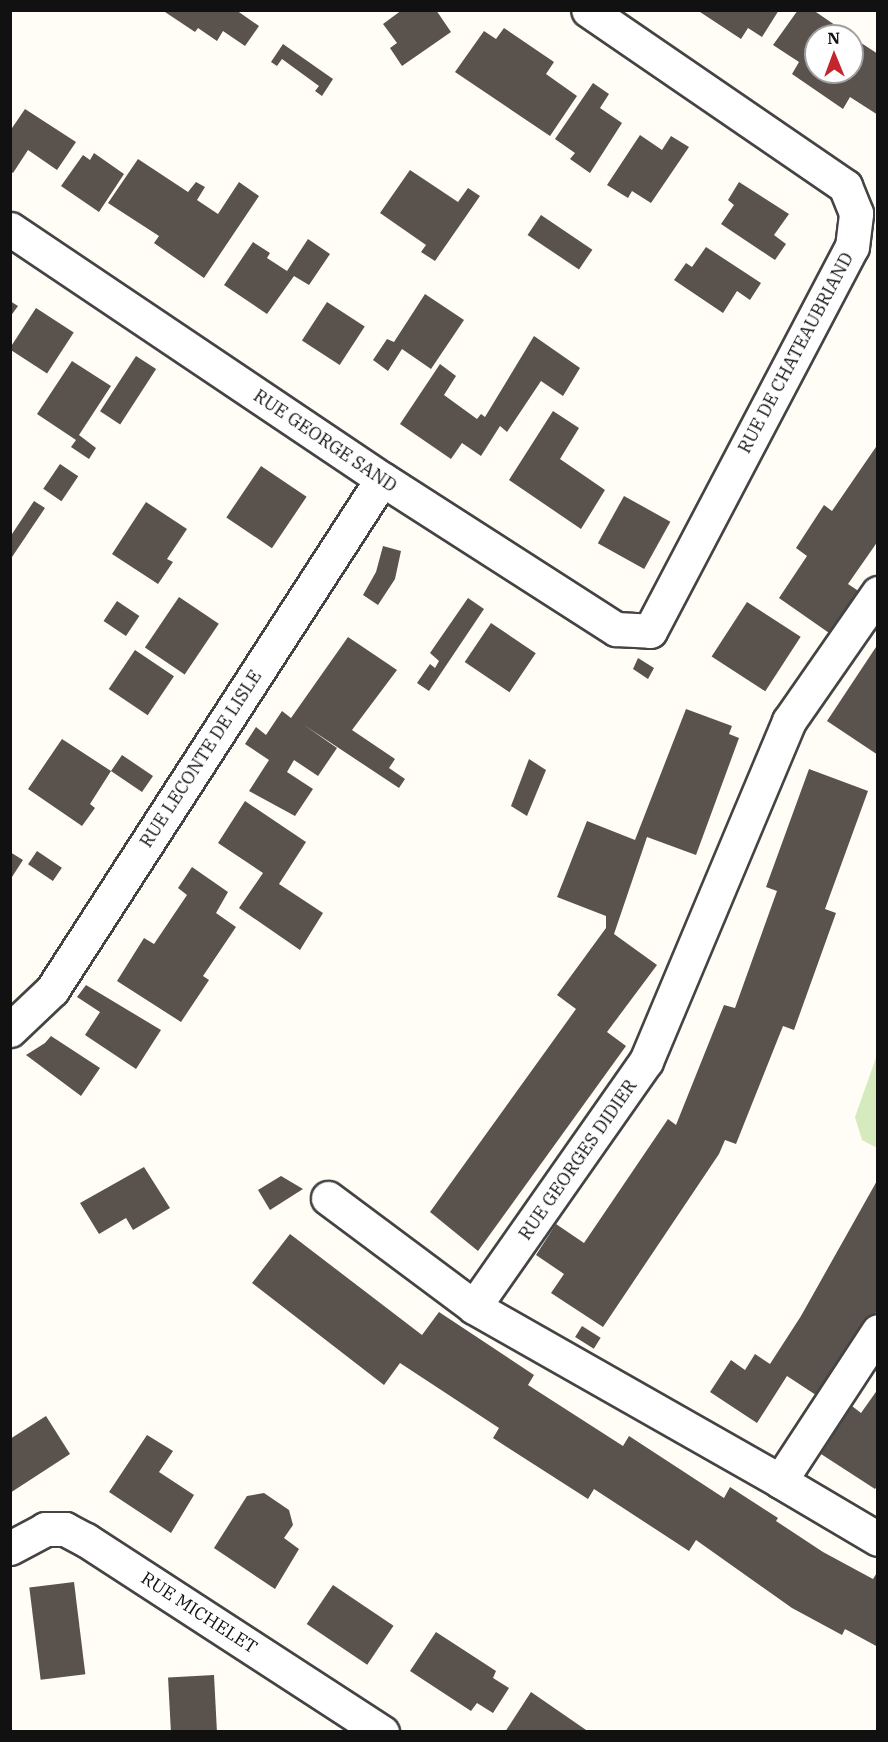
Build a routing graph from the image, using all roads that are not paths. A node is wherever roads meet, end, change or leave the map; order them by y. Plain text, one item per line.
1 (588, 10) edge
2 (10, 229) edge
3 (382, 479) junction
4 (878, 593) edge
5 (650, 631) joint
6 (10, 1030) edge
7 (328, 1198) dead end
8 (474, 1307) junction
9 (878, 1331) edge
10 (780, 1481) junction
11 (878, 1539) edge
12 (10, 1548) edge
13 (382, 1731) edge

1 - 5 street, RUE DE CHATEAUBRIAND
2 - 3 street, RUE GEORGE SAND
3 - 5 street, RUE GEORGE SAND
3 - 6 street, RUE LECONTE DE LISLE
4 - 8 street, RUE GEORGES DIDIER
7 - 8 street
8 - 10 street
9 - 10 street
10 - 11 street
12 - 13 street, RUE MICHELET

